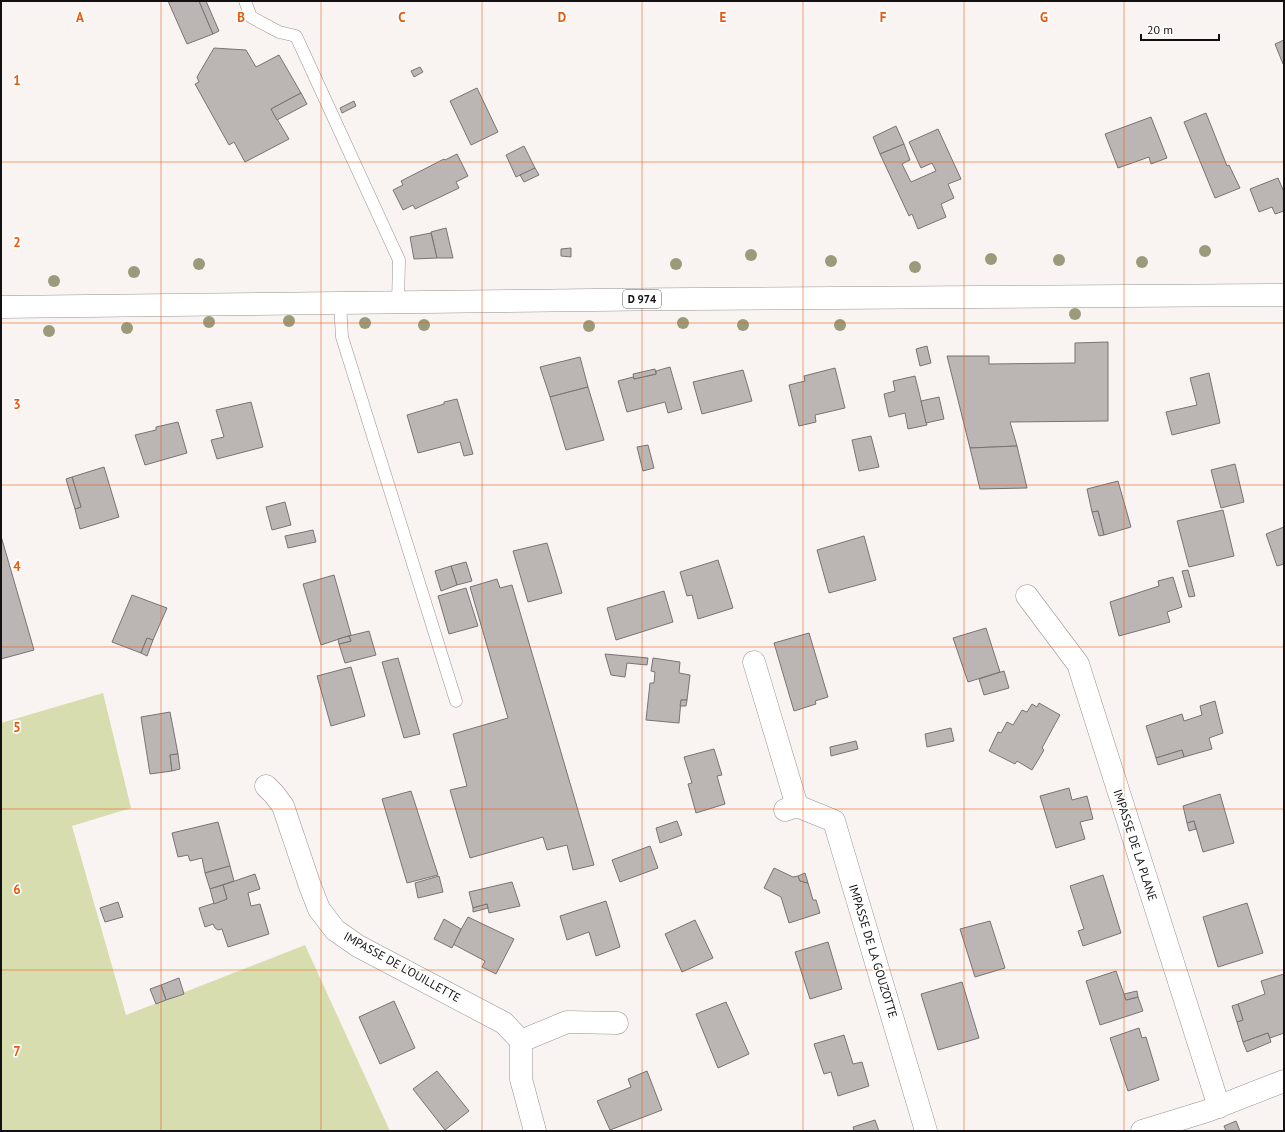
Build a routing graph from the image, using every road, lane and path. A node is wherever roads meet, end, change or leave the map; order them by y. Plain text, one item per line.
1 (245, 1) edge
2 (1284, 295) edge
3 (398, 303) junction
4 (340, 304) junction
5 (1, 307) edge
6 (1027, 596) dead end
7 (754, 662) dead end
8 (456, 701) dead end
9 (266, 786) dead end
10 (617, 1023) dead end
11 (521, 1041) junction
12 (1284, 1081) edge
13 (1219, 1107) junction
14 (535, 1131) edge
15 (926, 1131) edge
16 (1142, 1131) edge

1 - 3 lane
2 - 3 street, D 974
3 - 4 street, D 974
4 - 5 street, D 974
4 - 8 lane
6 - 13 street, IMPASSE DE LA PLANE
7 - 15 street, IMPASSE DE LA GOUZOTTE
9 - 11 street, IMPASSE DE L'OUILLETTE
10 - 11 street
11 - 14 street
12 - 13 street
13 - 16 street

